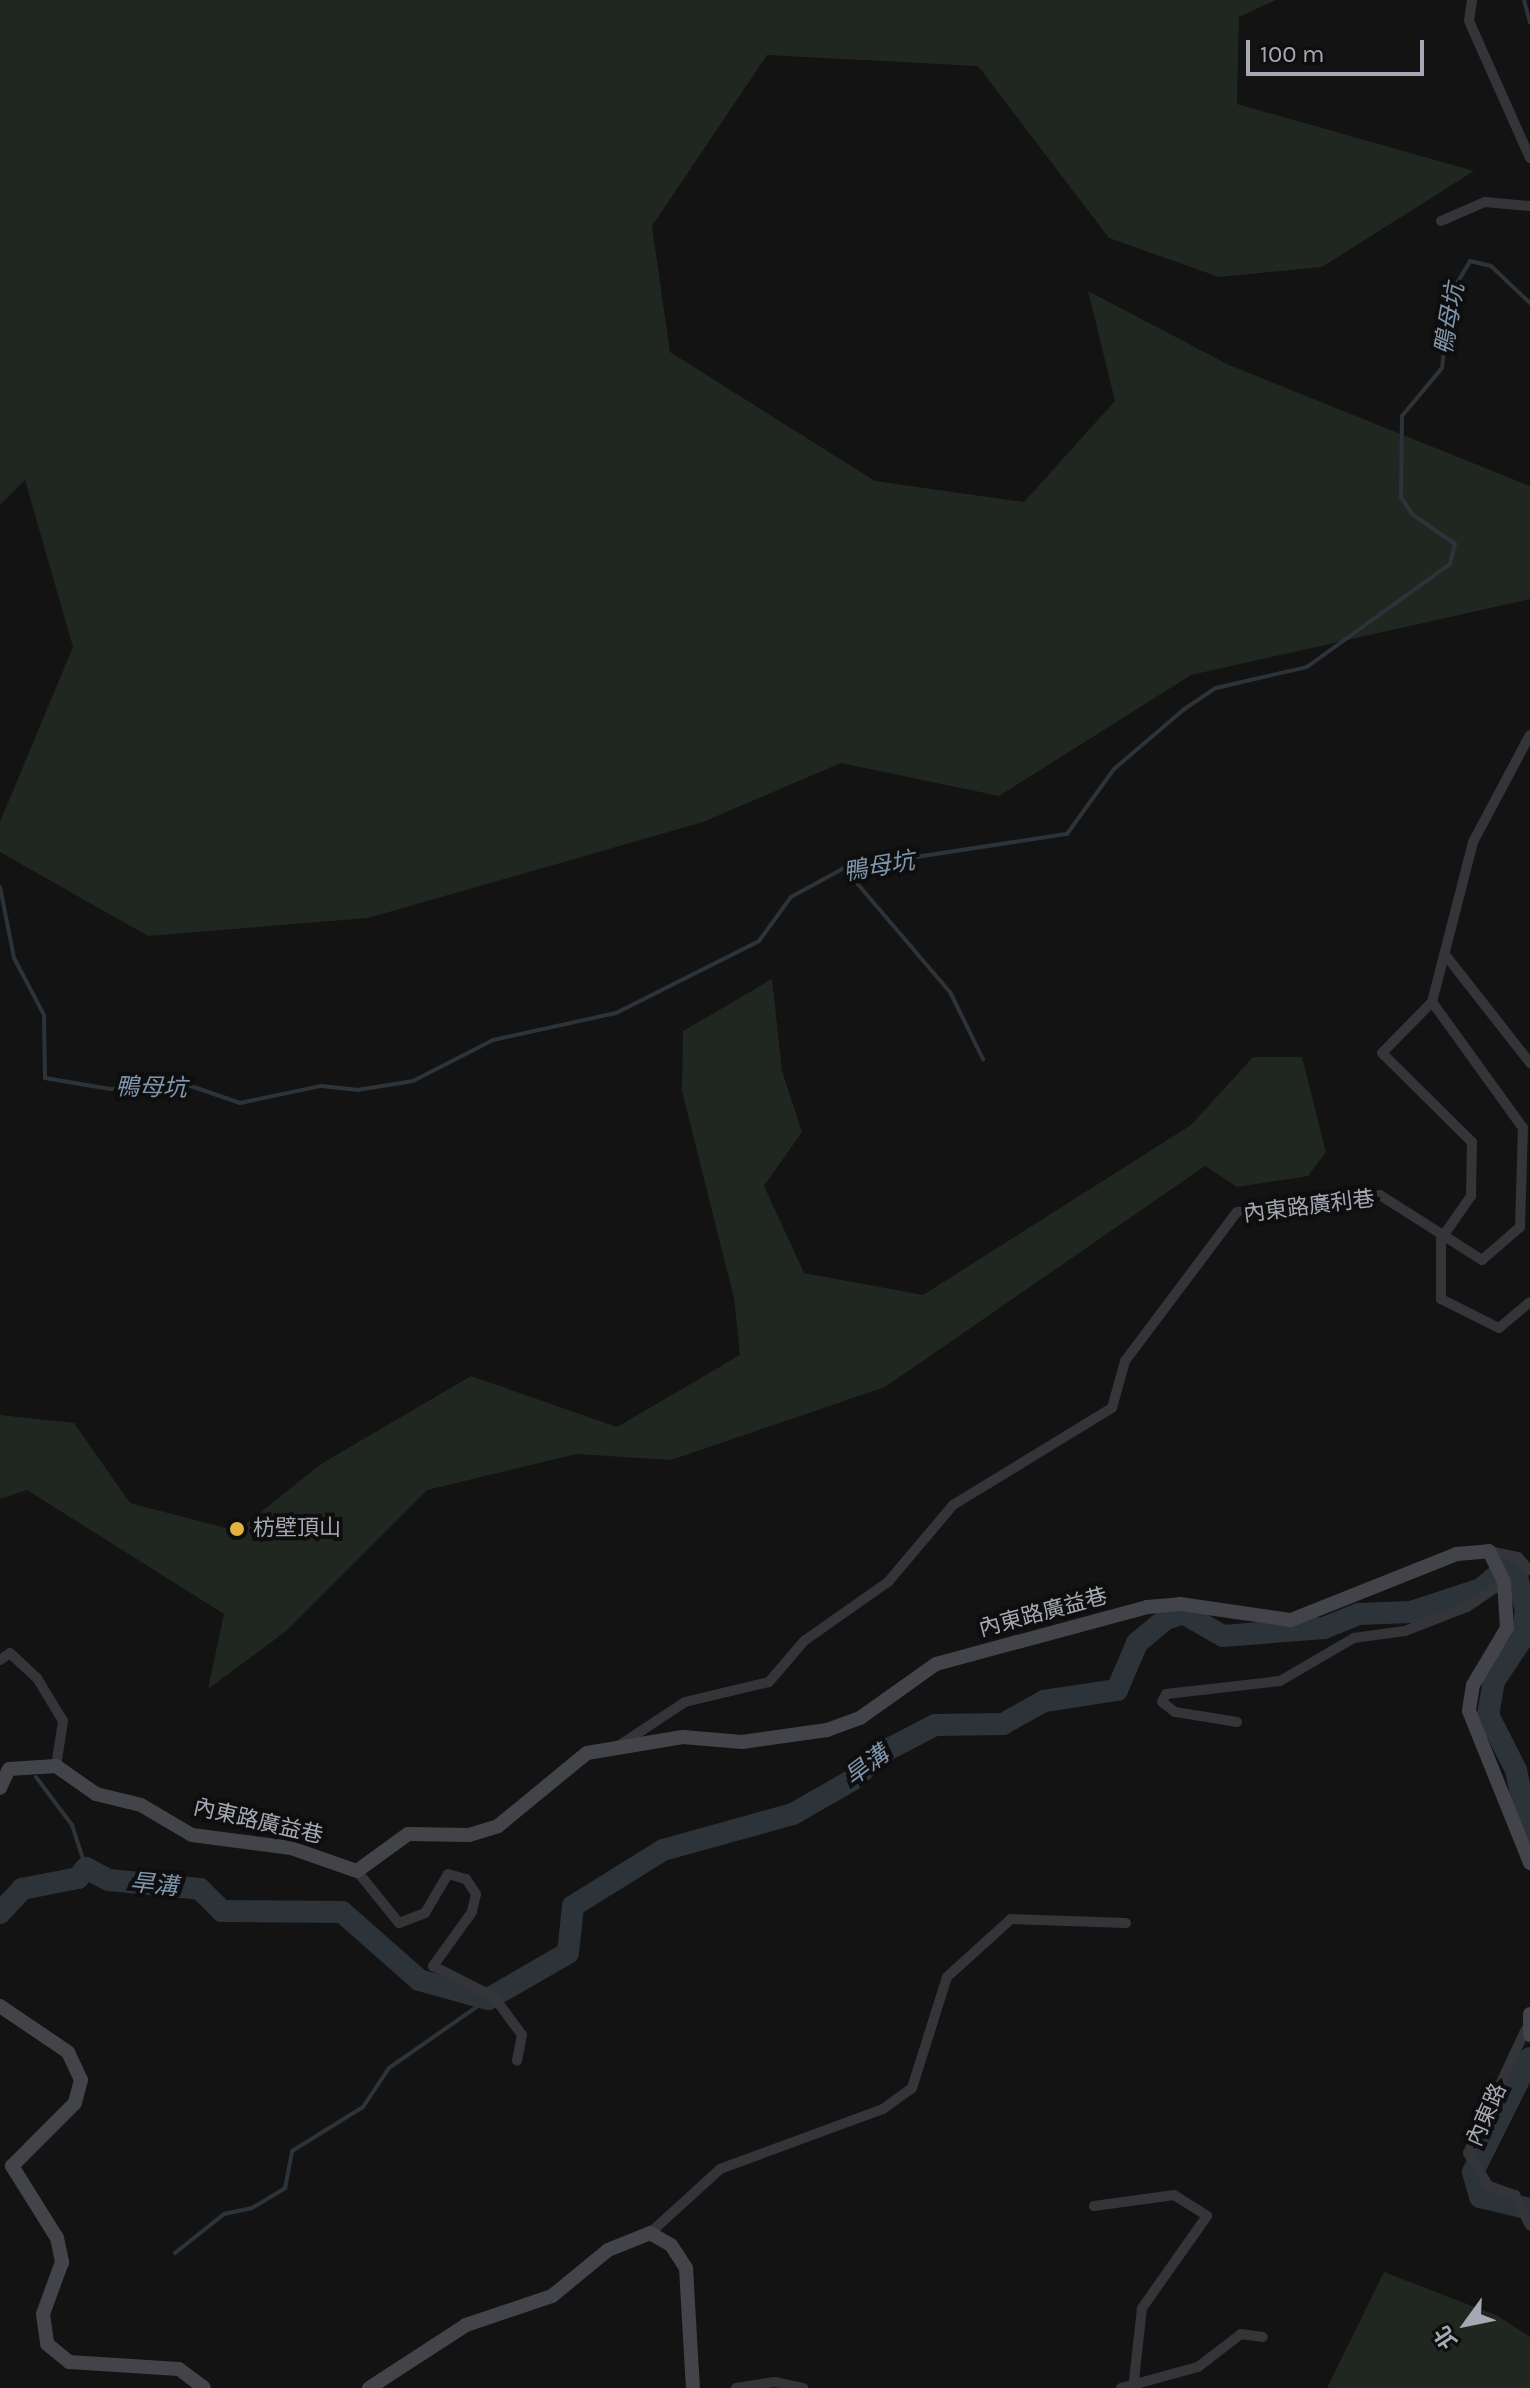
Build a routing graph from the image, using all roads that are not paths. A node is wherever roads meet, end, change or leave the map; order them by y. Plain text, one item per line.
1 (1472, 0) edge
2 (1530, 158) edge
3 (1530, 206) edge
4 (1441, 221) dead end
5 (1530, 735) edge
6 (1447, 957) junction
7 (1432, 1002) junction
8 (1530, 1063) edge
9 (1441, 1239) junction
10 (1530, 1302) edge
11 (1112, 1408) joint
12 (1489, 1551) junction
13 (1530, 1571) edge
14 (1504, 1582) junction
15 (0, 1660) edge
16 (1237, 1722) dead end
17 (615, 1749) junction
18 (56, 1766) junction
19 (0, 1788) edge
20 (1530, 1863) edge
21 (357, 1871) junction
22 (1126, 1923) dead end
23 (0, 2006) edge
24 (1530, 2014) edge
25 (1528, 2032) edge
26 (517, 2061) dead end
27 (1094, 2206) dead end
28 (1530, 2226) edge
29 (650, 2233) junction
30 (1263, 2337) dead end
31 (1134, 2380) junction
32 (204, 2388) edge
33 (369, 2388) edge
34 (693, 2388) edge
35 (736, 2388) edge
36 (803, 2388) edge
37 (1121, 2388) edge

1 - 2 street
3 - 4 street
5 - 6 street
6 - 7 street
6 - 8 street
7 - 9 street
7 - 9 street, 內東路廣利巷
9 - 10 street
9 - 11 street, 內東路廣利巷
11 - 17 street, 內東路廣益巷
12 - 13 street, 內東路廣益巷
12 - 14 street
12 - 17 street, 內東路廣益巷
14 - 16 street
14 - 20 street
15 - 18 street
17 - 21 street, 內東路廣益巷
18 - 19 street
18 - 21 street, 內東路廣益巷
21 - 26 street
22 - 29 street
23 - 32 street
24 - 25 street
25 - 28 street, 內東路
27 - 31 street
29 - 33 street
29 - 34 street
30 - 31 street
31 - 37 street
35 - 36 street

